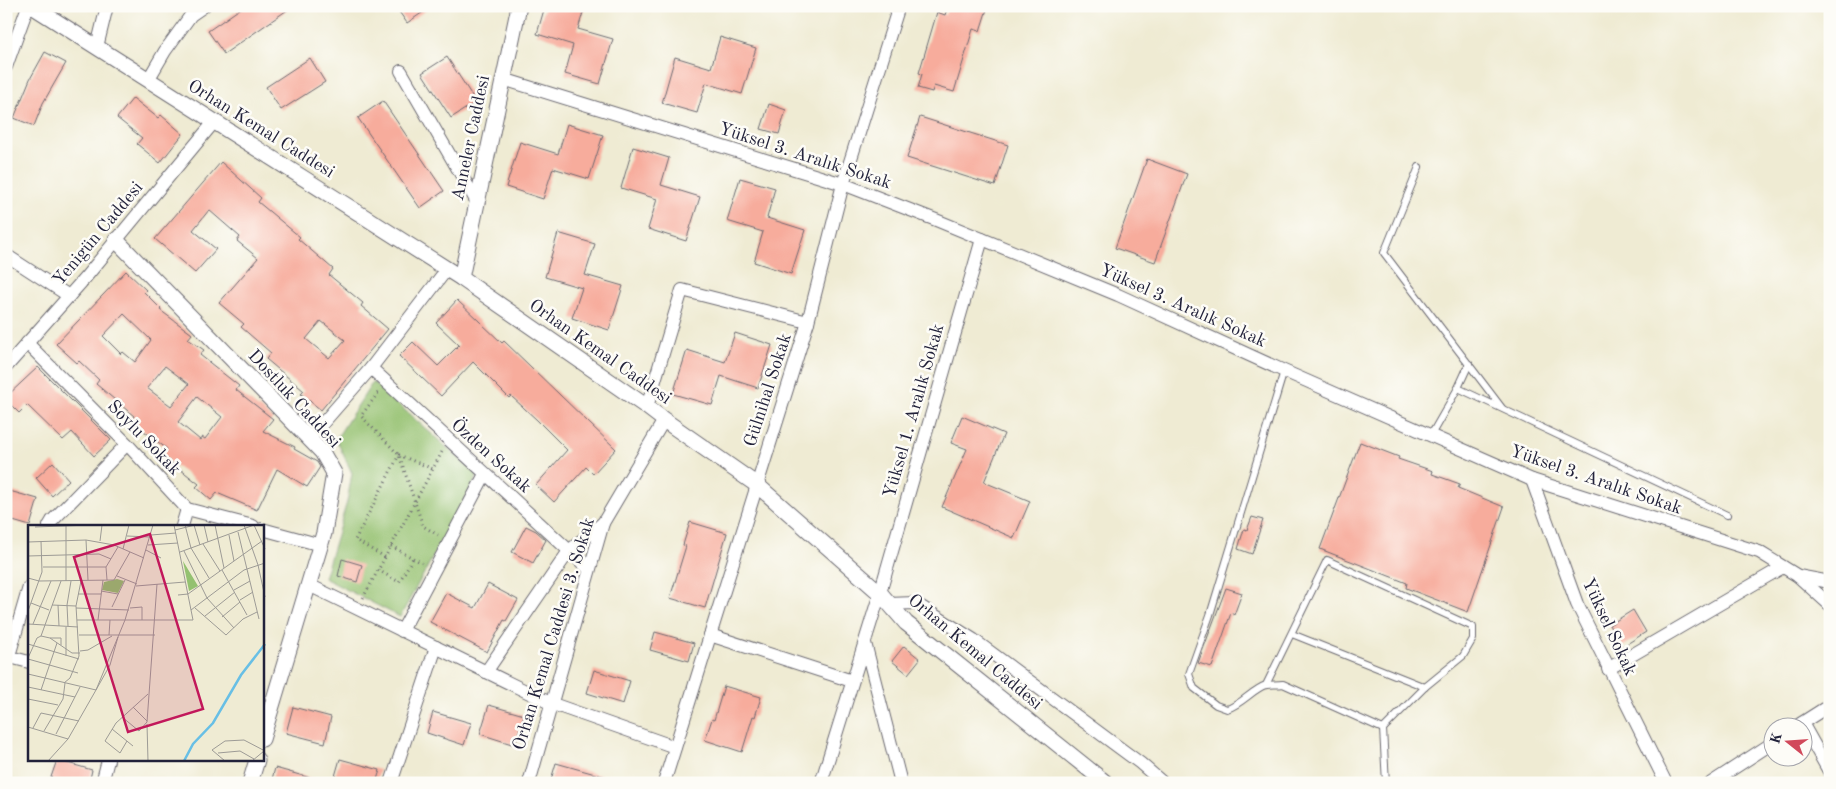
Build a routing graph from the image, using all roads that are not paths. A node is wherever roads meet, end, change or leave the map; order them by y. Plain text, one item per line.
1 (28, 6) edge
2 (32, 6) edge
3 (106, 6) edge
4 (204, 6) edge
5 (518, 6) edge
6 (899, 6) edge
7 (97, 48) junction
8 (6, 67) edge
9 (401, 71) dead end
10 (503, 79) junction
11 (148, 80) junction
12 (214, 122) junction
13 (1419, 166) dead end
14 (843, 184) junction
15 (477, 202) junction
16 (982, 239) junction
17 (116, 240) junction
18 (6, 255) edge
19 (447, 269) junction
20 (461, 278) junction
21 (69, 296) junction
22 (808, 322) junction
23 (27, 343) junction
24 (1469, 364) junction
25 (6, 367) edge
26 (371, 368) junction
27 (1284, 371) junction
28 (1458, 388) junction
29 (647, 407) junction
30 (1502, 409) junction
31 (664, 420) junction
32 (1430, 435) junction
33 (309, 439) junction
34 (127, 444) junction
35 (485, 474) junction
36 (1532, 480) junction
37 (757, 485) junction
38 (188, 509) junction
39 (1727, 515) dead end
40 (603, 523) junction
41 (50, 525) edge
42 (182, 525) edge
43 (249, 525) edge
44 (264, 530) edge
45 (321, 545) junction
46 (569, 551) junction
47 (1783, 567) junction
48 (590, 569) junction
49 (1798, 576) junction
50 (1830, 582) edge
51 (308, 585) junction
52 (28, 590) edge
53 (884, 598) junction
54 (1830, 605) edge
55 (402, 631) junction
56 (1292, 634) junction
57 (710, 635) junction
58 (865, 642) junction
59 (436, 647) junction
60 (7, 659) edge
61 (28, 662) edge
62 (1608, 669) junction
63 (486, 672) junction
64 (852, 681) junction
65 (1266, 685) junction
66 (1425, 687) junction
67 (550, 703) junction
68 (1830, 705) edge
69 (1814, 716) edge
70 (1383, 729) junction
71 (264, 730) edge
72 (675, 747) junction
73 (1814, 747) edge
74 (1764, 748) edge
75 (107, 762) edge
76 (255, 762) edge
77 (1830, 773) edge
78 (102, 783) edge
79 (250, 783) edge
80 (391, 783) edge
81 (529, 783) edge
82 (664, 783) edge
83 (821, 783) edge
84 (902, 783) edge
85 (1106, 783) edge
86 (1163, 783) edge
87 (1386, 783) edge
88 (1666, 783) edge
89 (1710, 783) edge

1 - 8 street
2 - 7 street, Orhan Kemal Caddesi
3 - 7 street
4 - 11 street
5 - 10 street, Anneler Caddesi
6 - 14 street, Gülnihal Sokak
7 - 11 street, Orhan Kemal Caddesi
9 - 15 street
10 - 14 street, Yüksel 3. Aralık Sokak
10 - 15 street, Anneler Caddesi
11 - 12 street, Orhan Kemal Caddesi
12 - 17 street, Yenigün Caddesi
12 - 19 street, Orhan Kemal Caddesi
13 - 24 lane
14 - 16 street, Yüksel 3. Aralık Sokak
14 - 22 street, Gülnihal Sokak
15 - 20 street, Anneler Caddesi
16 - 27 street, Yüksel 3. Aralık Sokak
16 - 53 street, Yüksel 1. Aralık Sokak
17 - 21 street, Yenigün Caddesi
17 - 33 street, Dostluk Caddesi
18 - 21 street
19 - 20 street, Orhan Kemal Caddesi
19 - 26 street
20 - 29 street, Orhan Kemal Caddesi
21 - 23 street, Yenigün Caddesi
22 - 29 street
22 - 37 street, Gülnihal Sokak
23 - 25 street, Yenigün Caddesi
23 - 34 street, Soylu Sokak
24 - 28 lane
24 - 30 lane
26 - 33 street
26 - 35 street, Özden Sokak
27 - 32 street, Yüksel 3. Aralık Sokak
27 - 65 lane
28 - 30 lane
28 - 32 lane
29 - 31 street, Orhan Kemal Caddesi
30 - 39 lane
31 - 37 street, Orhan Kemal Caddesi
31 - 40 street, Orhan Kemal Caddesi 3. Sokak
32 - 36 street, Yüksel 3. Aralık Sokak
33 - 45 street, Dostluk Caddesi
34 - 38 street, Soylu Sokak
34 - 41 street
35 - 46 street, Özden Sokak
35 - 55 street
36 - 47 street, Yüksel 3. Aralık Sokak
36 - 62 street, Yüksel Sokak
37 - 53 street, Orhan Kemal Caddesi
37 - 57 street, Gülnihal Sokak
38 - 42 street
38 - 43 street
40 - 46 street
40 - 48 street, Orhan Kemal Caddesi 3. Sokak
44 - 45 street
45 - 51 street, Dostluk Caddesi
46 - 48 street, Özden Sokak
46 - 63 street
47 - 49 street, Yüksel 3. Aralık Sokak
47 - 62 street
48 - 67 street, Orhan Kemal Caddesi 3. Sokak
49 - 50 street
49 - 54 street, Yüksel 3. Aralık Sokak
51 - 55 street
51 - 71 street, Dostluk Caddesi
52 - 60 street
53 - 58 street, Yüksel 1. Aralık Sokak
53 - 85 street, Orhan Kemal Caddesi
53 - 86 street
55 - 59 street
56 - 65 lane
56 - 66 lane
56 - 66 lane
57 - 64 street
57 - 72 street, Gülnihal Sokak
58 - 64 street, Yüksel 1. Aralık Sokak
58 - 84 street
59 - 63 street
59 - 80 street
60 - 61 street
62 - 88 street, Yüksel Sokak
63 - 67 street
64 - 83 street, Yüksel 1. Aralık Sokak
65 - 70 lane
66 - 70 lane
67 - 72 street
67 - 81 street, Orhan Kemal Caddesi 3. Sokak
68 - 69 street
70 - 87 lane
72 - 82 street, Gülnihal Sokak
73 - 77 street
74 - 89 street
75 - 78 street
76 - 79 street

